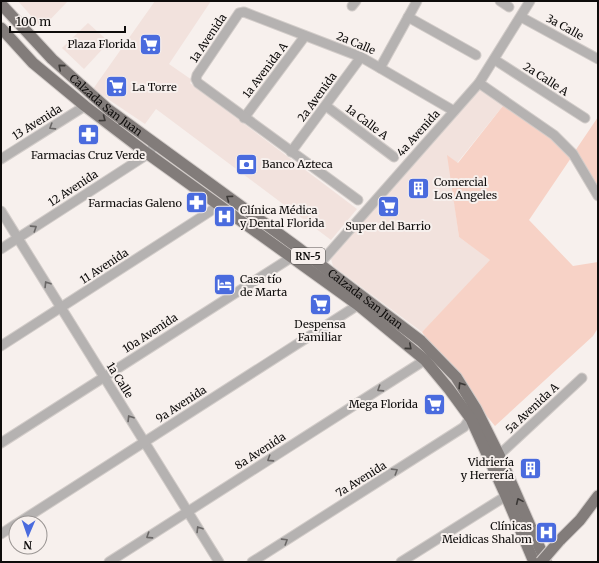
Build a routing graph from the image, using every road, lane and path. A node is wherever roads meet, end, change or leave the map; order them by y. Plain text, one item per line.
1 (417, 1) edge
2 (500, 1) edge
3 (530, 1) edge
4 (1, 4) edge
5 (509, 7) dead end
6 (242, 12) joint
7 (408, 17) junction
8 (521, 17) junction
9 (1, 28) edge
10 (305, 36) junction
11 (476, 56) dead end
12 (361, 57) junction
13 (598, 59) edge
14 (495, 60) junction
15 (33, 63) junction
16 (380, 68) junction
17 (79, 82) junction
18 (479, 83) junction
19 (85, 106) junction
20 (326, 106) junction
21 (454, 111) junction
22 (244, 118) junction
23 (584, 118) dead end
24 (155, 144) junction
25 (291, 152) junction
26 (148, 154) junction
27 (394, 157) dead end
28 (1, 159) edge
29 (598, 196) edge
30 (358, 200) dead end
31 (220, 205) junction
32 (1, 211) edge
33 (18, 238) junction
34 (1, 249) edge
35 (294, 252) junction
36 (315, 268) junction
37 (358, 305) junction
38 (61, 308) junction
39 (1, 346) edge
40 (425, 360) junction
41 (104, 377) junction
42 (582, 378) dead end
43 (476, 408) junction
44 (471, 418) junction
45 (145, 442) junction
46 (1, 443) edge
47 (499, 455) junction
48 (506, 496) junction
49 (598, 496) edge
50 (188, 511) junction
51 (31, 515) edge
52 (109, 562) edge
53 (219, 562) edge
54 (252, 562) edge
55 (402, 562) edge
56 (535, 562) edge
57 (546, 562) edge

1 - 7 street
2 - 5 street
3 - 8 street, 4a Avenida
17 -> 4 main road, Calzada San Juan / RN-5
6 - 10 street, 2a Calle
6 - 22 street, 1a Avenida
7 - 11 street
7 - 16 street
8 - 13 street, 3a Calle
8 - 14 street, 4a Avenida
9 - 15 main road, Calzada San Juan / RN-5
10 - 12 street, 2a Calle
10 - 22 street, 1a Avenida A
12 - 16 street, 2a Calle
12 - 20 street, 2a Avenida
14 - 18 street, 4a Avenida
14 - 23 street, 2a Calle A
15 - 17 main road
15 - 19 main road, Calzada San Juan / RN-5
16 - 21 street, 2a Calle
17 - 24 main road, Calzada San Juan / RN-5
18 - 21 street, 4a Avenida
18 - 29 street
19 -> 26 main road, Calzada San Juan / RN-5
19 -> 28 street, 13 Avenida
20 - 25 street, 2a Avenida
20 - 27 street, 1a Calle A
21 - 36 street, 4a Avenida
22 - 25 street
24 - 26 street, 12 Avenida
35 -> 24 main road, Calzada San Juan / RN-5
25 - 30 street
26 - 31 main road, Calzada San Juan / RN-5
33 -> 26 street, 12 Avenida
31 - 35 main road, Calzada San Juan / RN-5
31 - 38 street, 11 Avenida
32 - 33 street, 1a Calle
33 - 34 street, 12 Avenida
38 -> 33 street, 1a Calle
35 - 36 main road, Calzada San Juan / RN-5
35 - 41 street, 10a Avenida
36 - 37 main road, Calzada San Juan / RN-5
43 -> 36 main road, Calzada San Juan / RN-5
37 -> 40 main road, Calzada San Juan / RN-5
37 - 45 street, 9a Avenida
38 - 39 street, 11 Avenida
38 - 41 street, 1a Calle
40 - 44 main road, Calzada San Juan / RN-5
40 -> 50 street, 8a Avenida
45 -> 41 street, 1a Calle
41 - 46 street, 10a Avenida
42 - 47 street, 5a Avenida A
43 - 44 street, 7a Avenida
43 - 47 main road, Calzada San Juan / RN-5
44 - 48 main road, Calzada San Juan / RN-5
54 -> 44 street, 7a Avenida
45 - 50 street, 1a Calle
45 - 51 street, 9a Avenida
57 -> 47 main road, Calzada San Juan / RN-5
48 - 55 street
48 - 56 main road, Calzada San Juan / RN-5
49 - 56 main road, bridge
50 -> 52 street, 8a Avenida
53 -> 50 street, 1a Calle

